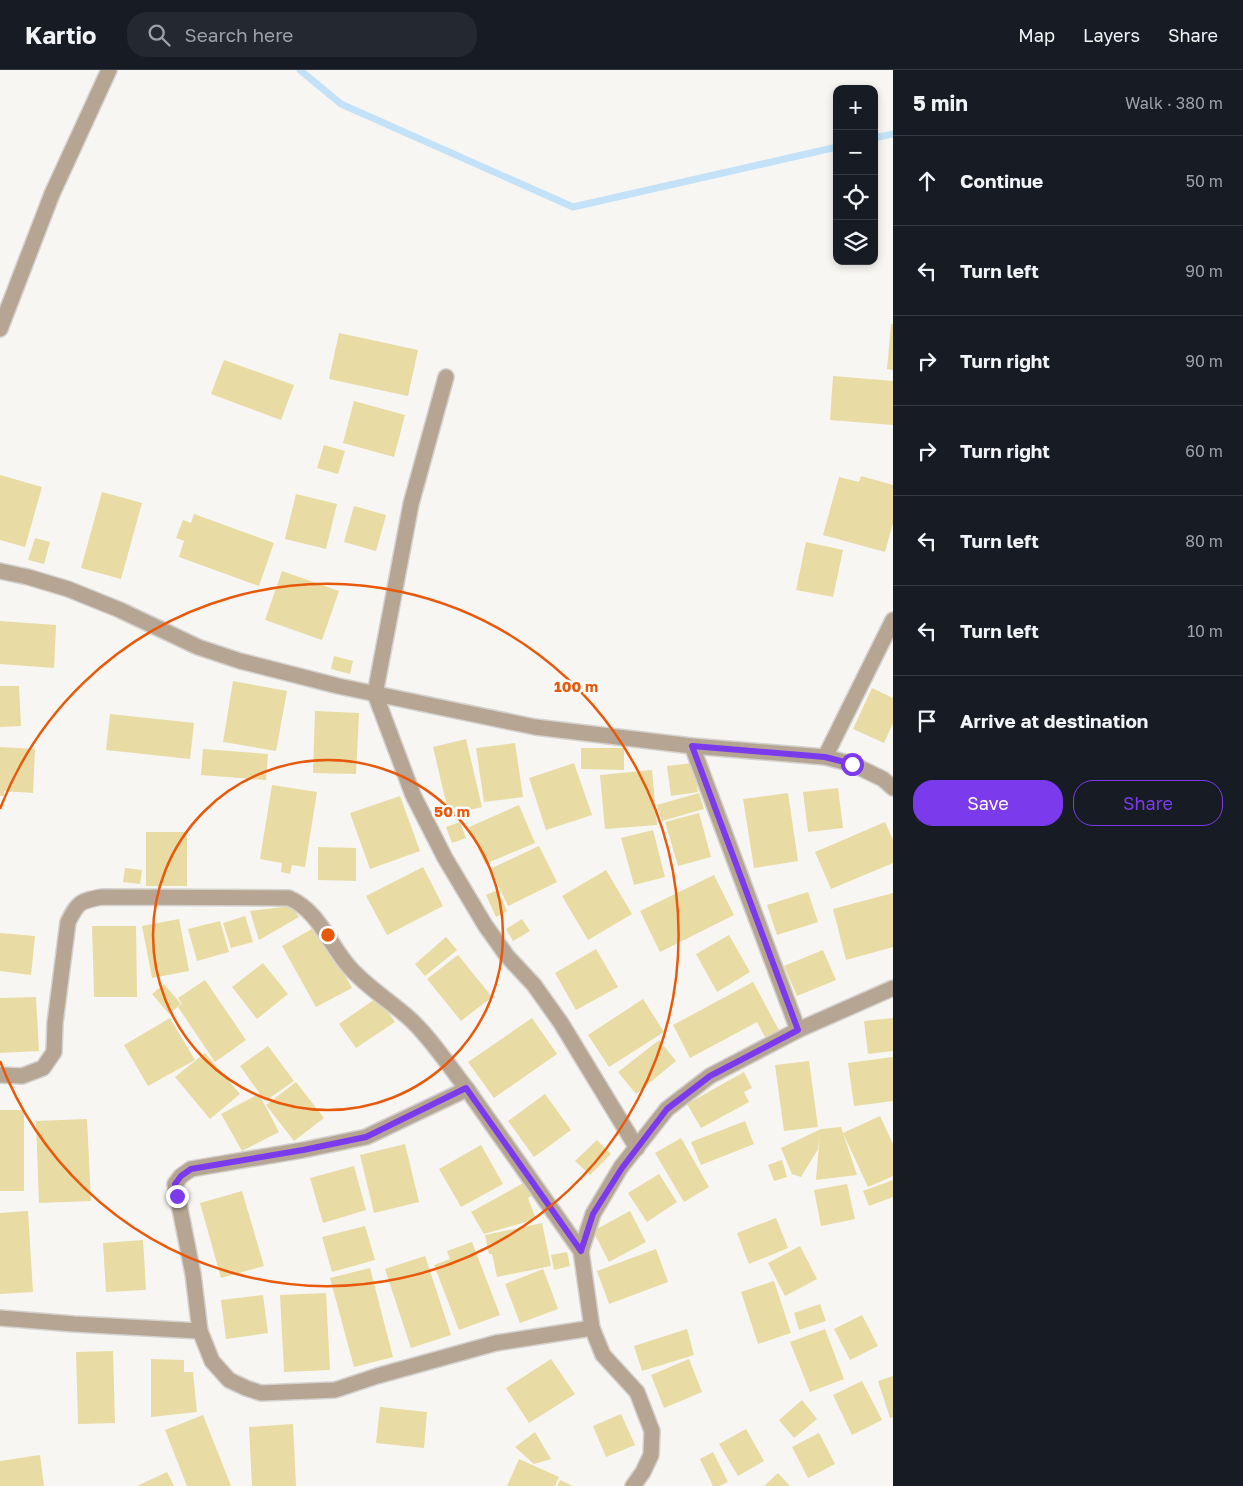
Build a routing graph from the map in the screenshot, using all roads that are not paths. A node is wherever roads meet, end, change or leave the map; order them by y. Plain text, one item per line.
1 (109, 70) edge
2 (0, 329) edge
3 (446, 377) dead end
4 (0, 571) edge
5 (893, 620) edge
6 (375, 694) junction
7 (692, 746) junction
8 (825, 757) junction
9 (893, 788) edge
10 (893, 988) edge
11 (798, 1030) junction
12 (0, 1075) edge
13 (466, 1088) junction
14 (637, 1148) junction
15 (581, 1251) junction
16 (0, 1318) edge
17 (592, 1328) junction
18 (200, 1331) junction
19 (633, 1486) edge

1 - 2 street
3 - 6 street
4 - 6 street
5 - 8 street
6 - 7 street
6 - 14 street
7 - 8 street
7 - 11 street
8 - 9 street
10 - 11 street
11 - 14 street
12 - 13 street
13 - 15 street
13 - 18 street
14 - 15 street
15 - 17 street
16 - 18 street
17 - 18 street
17 - 19 street

